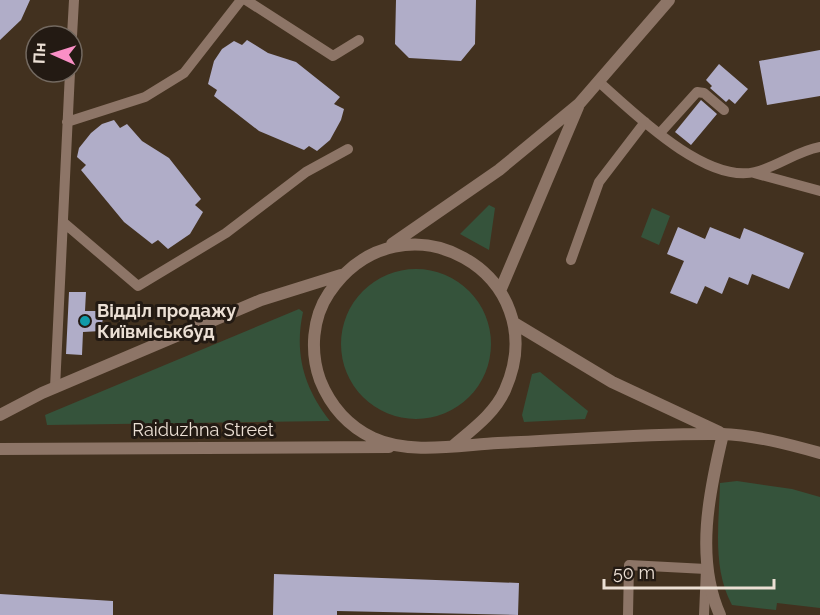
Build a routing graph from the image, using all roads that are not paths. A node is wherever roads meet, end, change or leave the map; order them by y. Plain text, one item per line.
1 (74, 0) edge
2 (244, 0) edge
3 (669, 0) edge
4 (73, 24) edge
5 (359, 40) dead end
6 (599, 82) junction
7 (69, 84) edge
8 (579, 104) junction
9 (724, 110) dead end
10 (67, 122) junction
11 (645, 122) junction
12 (660, 134) junction
13 (820, 147) edge
14 (348, 149) dead end
15 (754, 173) junction
16 (820, 191) edge
17 (63, 222) junction
18 (389, 247) junction
19 (571, 260) dead end
20 (341, 276) junction
21 (500, 291) junction
22 (513, 323) junction
23 (55, 388) junction
24 (0, 415) edge
25 (723, 434) junction
26 (454, 445) junction
27 (405, 447) junction
28 (0, 449) edge
29 (820, 453) edge
30 (706, 569) junction
31 (628, 615) edge
32 (704, 615) edge
33 (720, 615) edge

1 - 4 lane
2 - 5 lane
2 - 10 lane
3 - 6 street
6 - 8 street
6 - 11 lane
7 - 10 lane
8 - 18 street
8 - 21 street
9 - 12 lane
10 - 17 lane
11 - 12 lane
11 - 19 lane
12 - 15 lane
13 - 15 lane
14 - 17 lane
15 - 16 lane
17 - 23 lane
18 - 20 street
18 - 21 street
20 - 23 street
20 - 27 street
21 - 22 street
22 - 25 street
22 - 26 street
23 - 24 street
25 - 26 street
25 - 29 street
25 - 30 street
26 - 27 street
27 - 28 street, Raiduzhna Street
30 - 31 lane
30 - 32 lane
30 - 33 street

